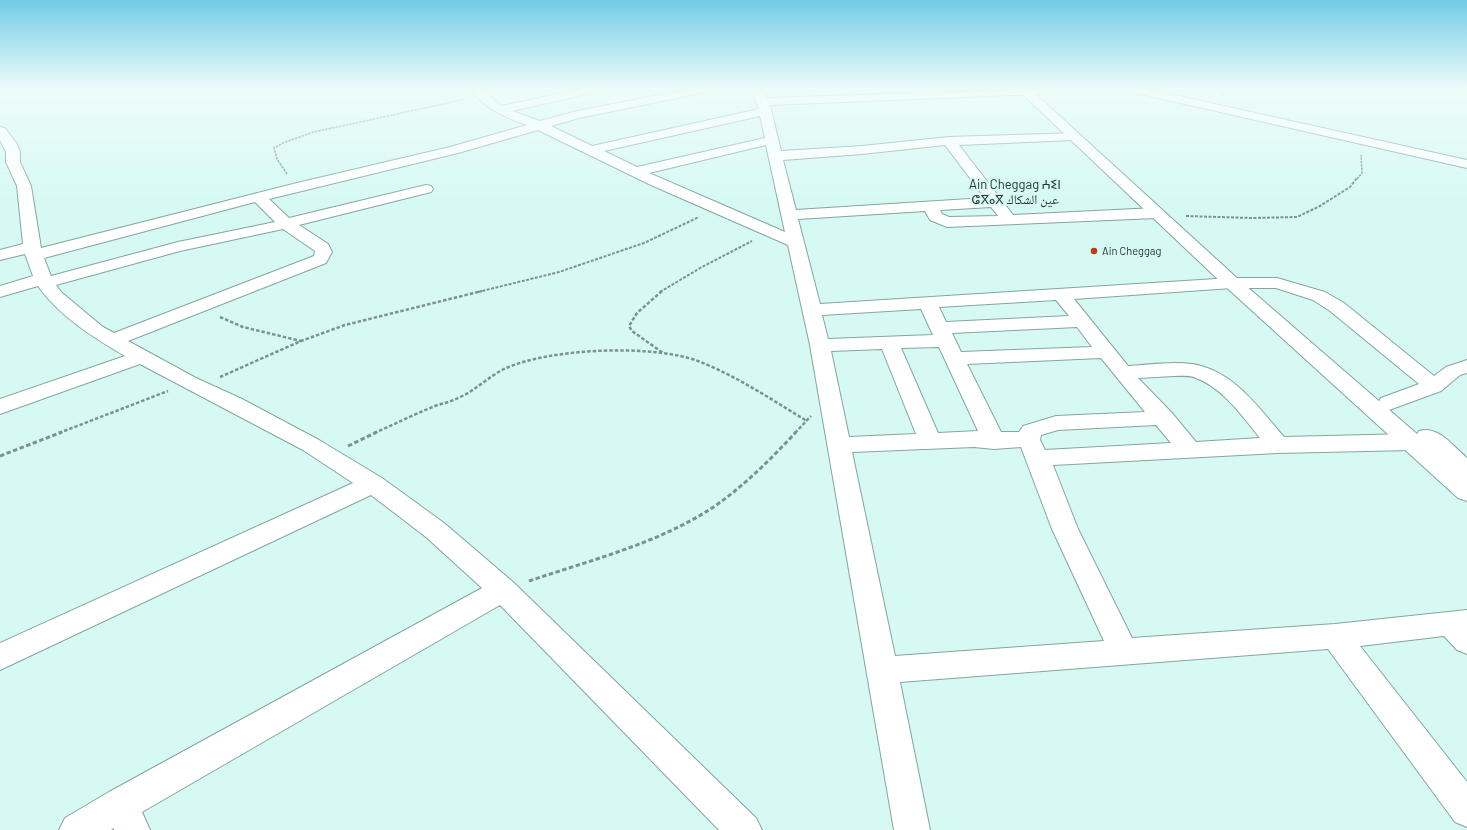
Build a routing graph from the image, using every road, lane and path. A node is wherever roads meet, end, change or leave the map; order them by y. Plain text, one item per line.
1 (329, 128) edge
2 (529, 128) edge
3 (544, 128) edge
4 (669, 128) edge
5 (768, 128) edge
6 (1065, 128) edge
7 (1075, 128) edge
8 (1306, 128) edge
9 (0, 131) edge
10 (1073, 136) junction
11 (1357, 139) junction
12 (950, 141) junction
13 (773, 148) junction
14 (592, 150) junction
15 (6, 163) edge
16 (1467, 164) edge
17 (636, 172) junction
18 (297, 187) junction
19 (426, 190) dead end
20 (258, 198) junction
21 (995, 202) junction
22 (930, 206) junction
23 (718, 208) junction
24 (1156, 213) junction
25 (789, 215) junction
26 (1181, 216) junction
27 (1009, 220) junction
28 (286, 224) junction
29 (772, 231) junction
30 (796, 242) junction
31 (33, 251) junction
32 (0, 255) edge
33 (45, 281) junction
34 (1252, 282) junction
35 (1232, 283) junction
36 (0, 292) edge
37 (1062, 295) junction
38 (927, 302) junction
39 (198, 306) junction
40 (813, 310) junction
41 (1082, 321) junction
42 (113, 340) junction
43 (301, 341) junction
44 (889, 342) junction
45 (946, 342) junction
46 (820, 345) junction
47 (1106, 352) junction
48 (664, 353) junction
49 (143, 356) junction
50 (1467, 366) edge
51 (1122, 372) junction
52 (193, 385) junction
53 (1434, 386) junction
54 (830, 396) junction
55 (1389, 403) junction
56 (0, 407) edge
57 (1164, 418) junction
58 (807, 421) junction
59 (930, 441) junction
60 (994, 441) junction
61 (1411, 442) junction
62 (840, 445) junction
63 (1278, 445) junction
64 (1034, 449) junction
65 (1189, 449) junction
66 (0, 456) edge
67 (328, 456) junction
68 (1467, 471) edge
69 (373, 484) junction
70 (1467, 492) edge
71 (503, 590) junction
72 (1462, 629) edge
73 (1335, 636) junction
74 (1124, 652) junction
75 (0, 657) edge
76 (883, 670) junction
77 (1467, 810) edge
78 (127, 817) edge
79 (77, 830) edge
80 (744, 830) edge
81 (912, 830) edge

1 - 18 path
2 - 18 street
3 - 14 street
4 - 14 street
5 - 13 street
6 - 10 street
7 - 26 street
8 - 11 street
9 - 15 street
10 - 12 street
10 - 24 street
11 - 16 street
11 - 26 path
12 - 13 street
12 - 21 street
13 - 17 street
13 - 25 street
14 - 17 street
15 - 31 street
17 - 23 street
18 - 20 street
19 - 28 street
20 - 28 street
20 - 31 street
21 - 22 street
21 - 27 street
22 - 25 street
22 - 27 street
23 - 29 street
23 - 43 path
24 - 27 street
24 - 35 street
25 - 30 street
26 - 34 street
28 - 33 street
28 - 39 street
29 - 30 street
29 - 48 path
30 - 40 street
31 - 32 street
31 - 33 street
33 - 36 street
33 - 42 street
34 - 35 street
34 - 53 street
34 - 55 street
35 - 37 street
35 - 61 street
37 - 38 street
37 - 41 street
38 - 40 street
38 - 45 street
39 - 42 street
39 - 43 path
40 - 46 street
41 - 45 street
41 - 47 street
42 - 49 street
43 - 52 path
44 - 45 street
44 - 46 street
44 - 59 street
45 - 47 street
45 - 60 street
46 - 54 street
47 - 51 street
48 - 58 path
48 - 67 path
49 - 52 street
49 - 56 street
50 - 53 street
51 - 57 street
51 - 63 street
52 - 66 path
52 - 67 street
53 - 55 street
54 - 58 path
54 - 62 street
55 - 68 street
57 - 64 street
57 - 65 street
58 - 71 path
59 - 60 street
59 - 62 street
60 - 64 street
61 - 63 street
61 - 70 street
62 - 76 street
63 - 65 street
64 - 65 street
64 - 74 street
67 - 69 street
69 - 71 street
69 - 75 street
71 - 78 street
71 - 80 street
72 - 73 street
73 - 74 street
73 - 77 street
74 - 76 street
76 - 81 street
78 - 79 street

